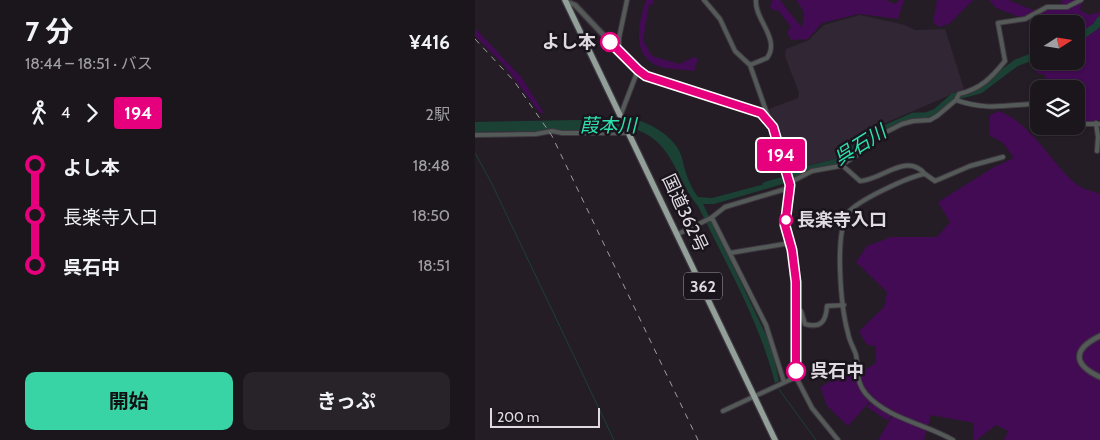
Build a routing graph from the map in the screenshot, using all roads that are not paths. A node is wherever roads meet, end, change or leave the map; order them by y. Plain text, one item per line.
1 (627, 0) edge
2 (704, 0) edge
3 (756, 0) edge
4 (1081, 0) edge
5 (566, 1) edge
6 (619, 52) junction
7 (750, 66) junction
8 (638, 70) junction
9 (956, 100) junction
10 (1030, 104) edge
11 (622, 115) junction
12 (770, 122) junction
13 (1085, 124) edge
14 (1098, 124) edge
15 (629, 132) junction
16 (475, 135) edge
17 (1097, 151) dead end
18 (1003, 157) dead end
19 (843, 164) junction
20 (925, 174) junction
21 (789, 182) junction
22 (789, 188) junction
23 (712, 218) junction
24 (678, 234) junction
25 (790, 243) junction
26 (730, 254) junction
27 (844, 305) junction
28 (795, 310) junction
29 (1100, 336) edge
30 (1100, 376) edge
31 (796, 377) junction
32 (783, 383) junction
33 (755, 396) junction
34 (723, 411) dead end
35 (775, 440) edge
36 (838, 440) edge
37 (953, 440) edge

1 - 6 street
2 - 7 street
3 - 7 street
4 - 9 street
5 - 6 street
5 - 11 highway, 国道362号 / 362
6 - 8 street
7 - 12 street
8 - 11 street
8 - 12 street
9 - 10 street
9 - 19 street
11 - 15 highway, 国道362号 / 362
12 - 21 street
13 - 14 street
14 - 17 street
15 - 16 street
15 - 24 highway, 国道362号 / 362
18 - 20 street
19 - 20 street
19 - 21 street
20 - 27 street
21 - 22 street
22 - 23 street
22 - 25 street
23 - 24 street
23 - 26 street
24 - 33 highway, 国道362号 / 362
25 - 26 street
25 - 28 street
26 - 32 street
27 - 28 street
27 - 37 street
28 - 31 street
29 - 30 street
31 - 32 street
31 - 36 street
32 - 33 street
33 - 34 street
33 - 35 highway, 国道362号 / 362

